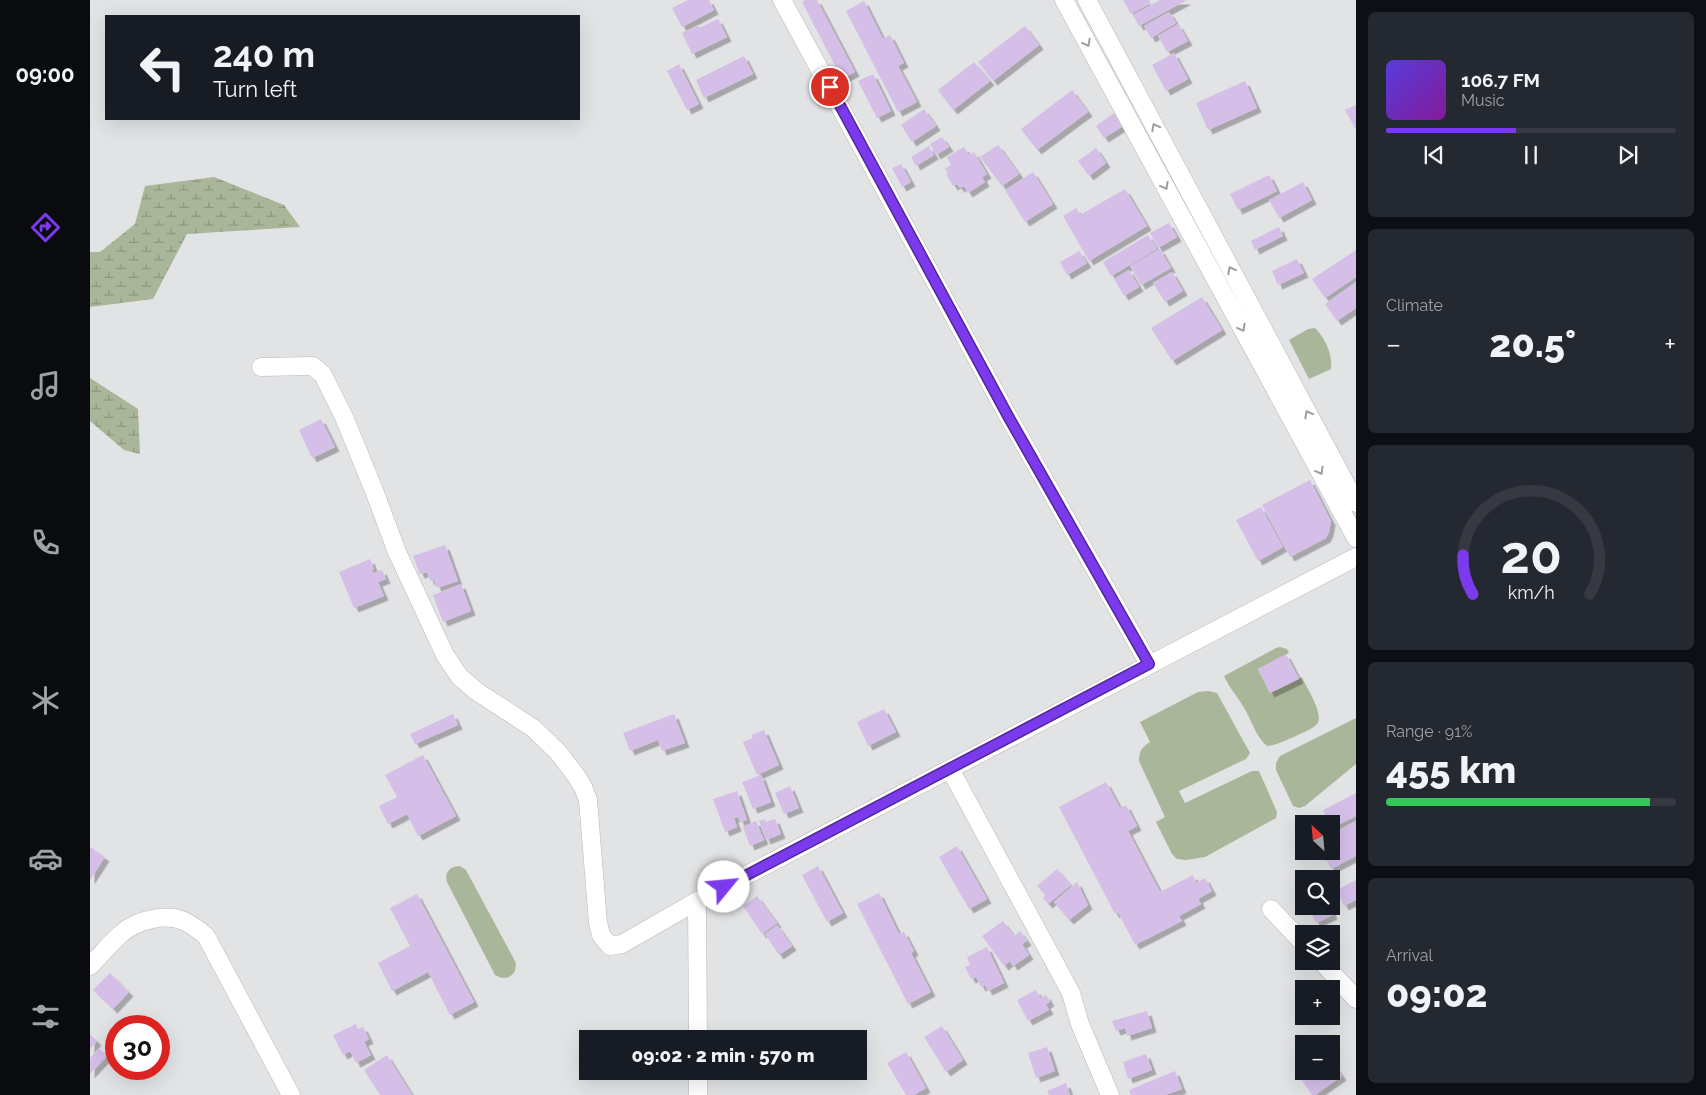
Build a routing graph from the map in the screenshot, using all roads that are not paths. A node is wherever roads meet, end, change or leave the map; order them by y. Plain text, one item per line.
1 (782, 0) edge
2 (1064, 0) edge
3 (1086, 0) edge
4 (261, 367) dead end
5 (1356, 503) edge
6 (1356, 538) edge
7 (1356, 557) edge
8 (1149, 664) junction
9 (950, 769) junction
10 (697, 901) junction
11 (1271, 909) dead end
12 (1295, 934) edge
13 (90, 966) edge
14 (1329, 970) edge
15 (1356, 999) edge
16 (698, 1030) edge
17 (698, 1080) edge
18 (291, 1095) edge
19 (698, 1095) edge
20 (1110, 1095) edge

1 - 8 street
2 -> 6 street
5 -> 3 street
4 - 10 street
7 - 8 street
8 - 9 street
9 - 10 street
9 - 20 street
10 - 16 street
11 - 12 street
13 - 18 street
14 - 15 street
17 - 19 street

